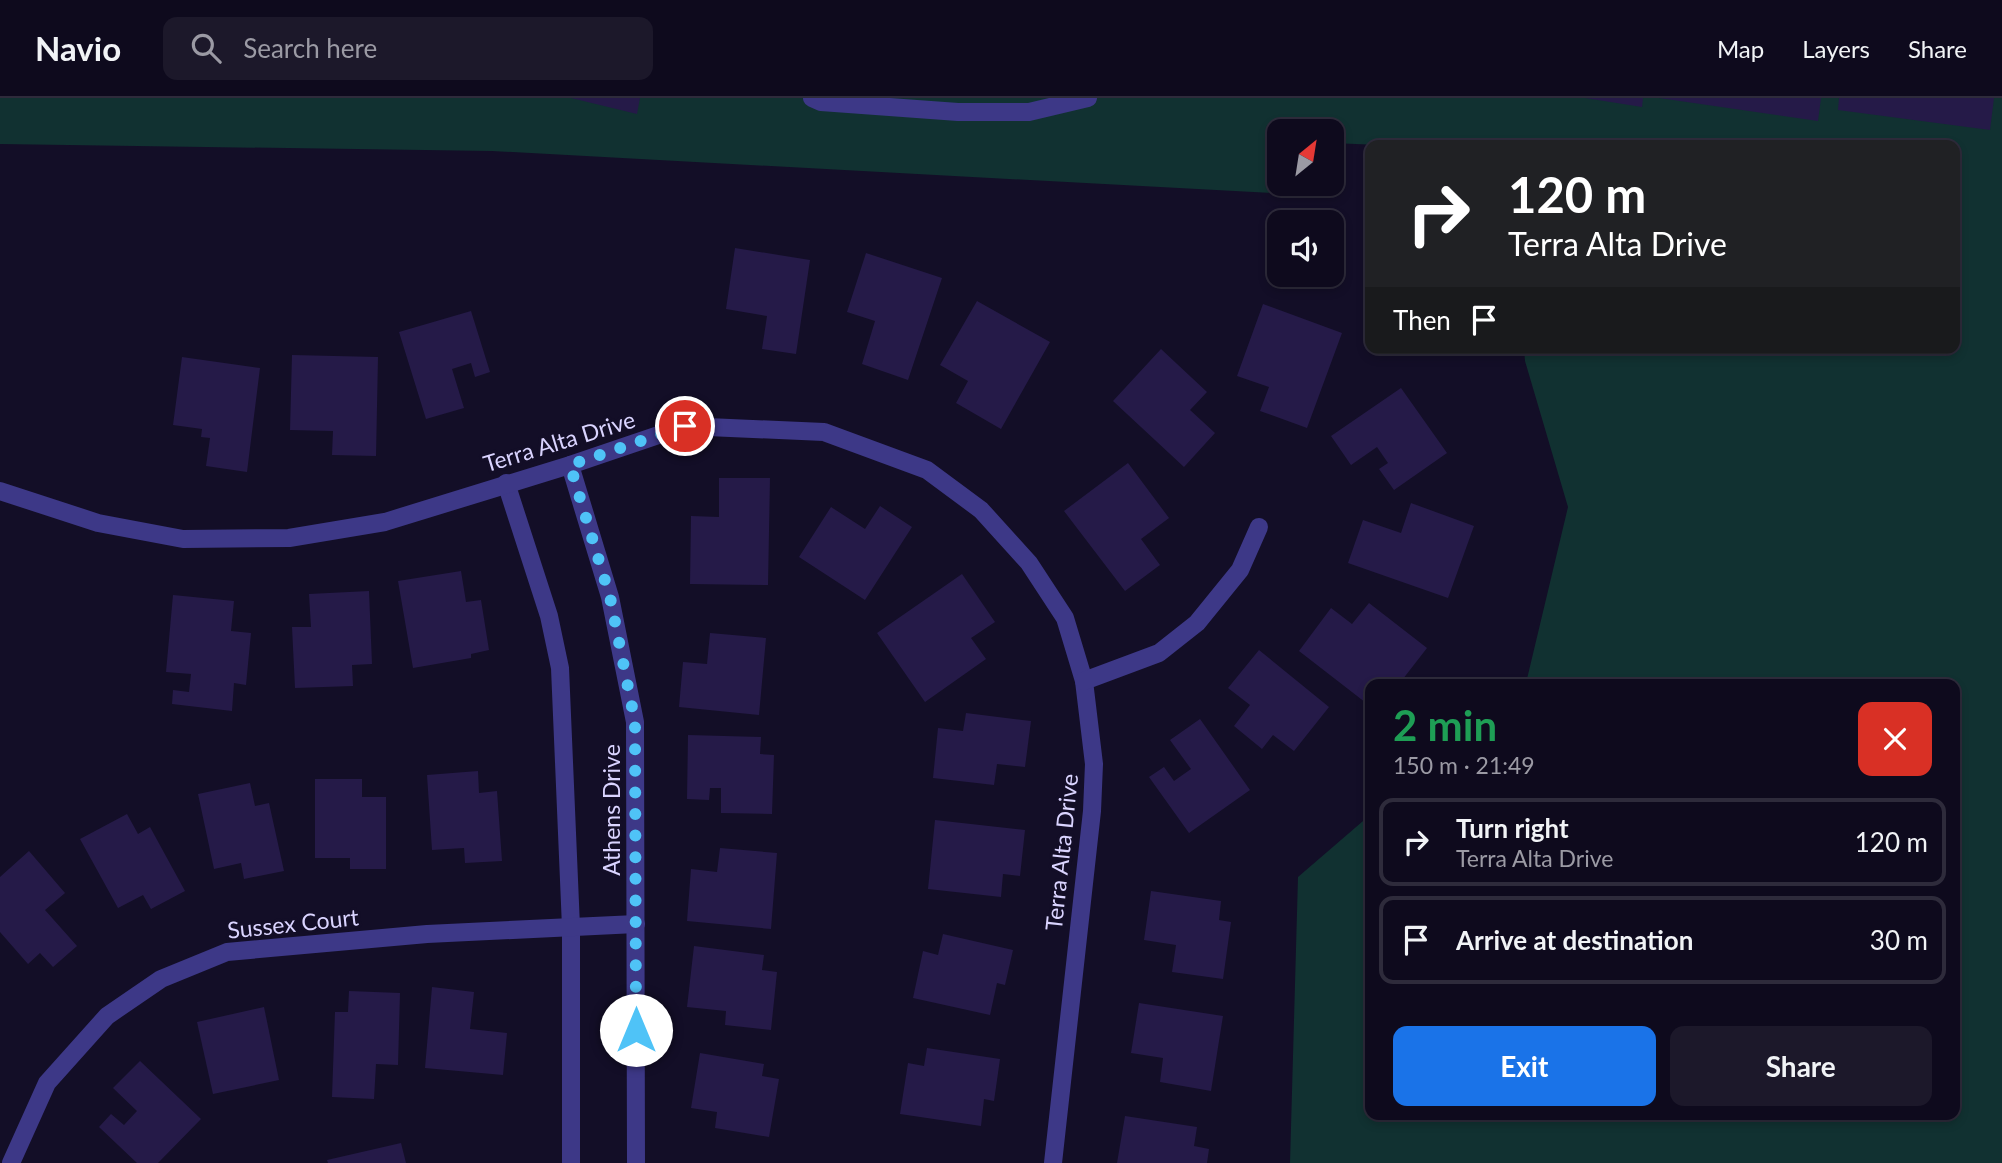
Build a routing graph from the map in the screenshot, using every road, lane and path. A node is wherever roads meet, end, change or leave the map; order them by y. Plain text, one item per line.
1 (812, 98) edge
2 (1088, 98) edge
3 (570, 465) junction
4 (506, 483) junction
5 (0, 491) edge
6 (1259, 527) dead end
7 (1084, 681) junction
8 (636, 924) junction
9 (570, 927) junction
10 (10, 1163) edge
11 (571, 1163) edge
12 (636, 1163) edge
13 (1054, 1163) edge

1 - 2 street
3 - 4 street, Terra Alta Drive
3 - 7 street, Terra Alta Drive
3 - 8 street, Athens Drive
4 - 5 street, Terra Alta Drive
4 - 9 street, Athens Drive
6 - 7 street
7 - 13 street, Terra Alta Drive
8 - 9 street, Sussex Court
8 - 12 street, Athens Drive
9 - 10 street, Sussex Court
9 - 11 street, Athens Drive

